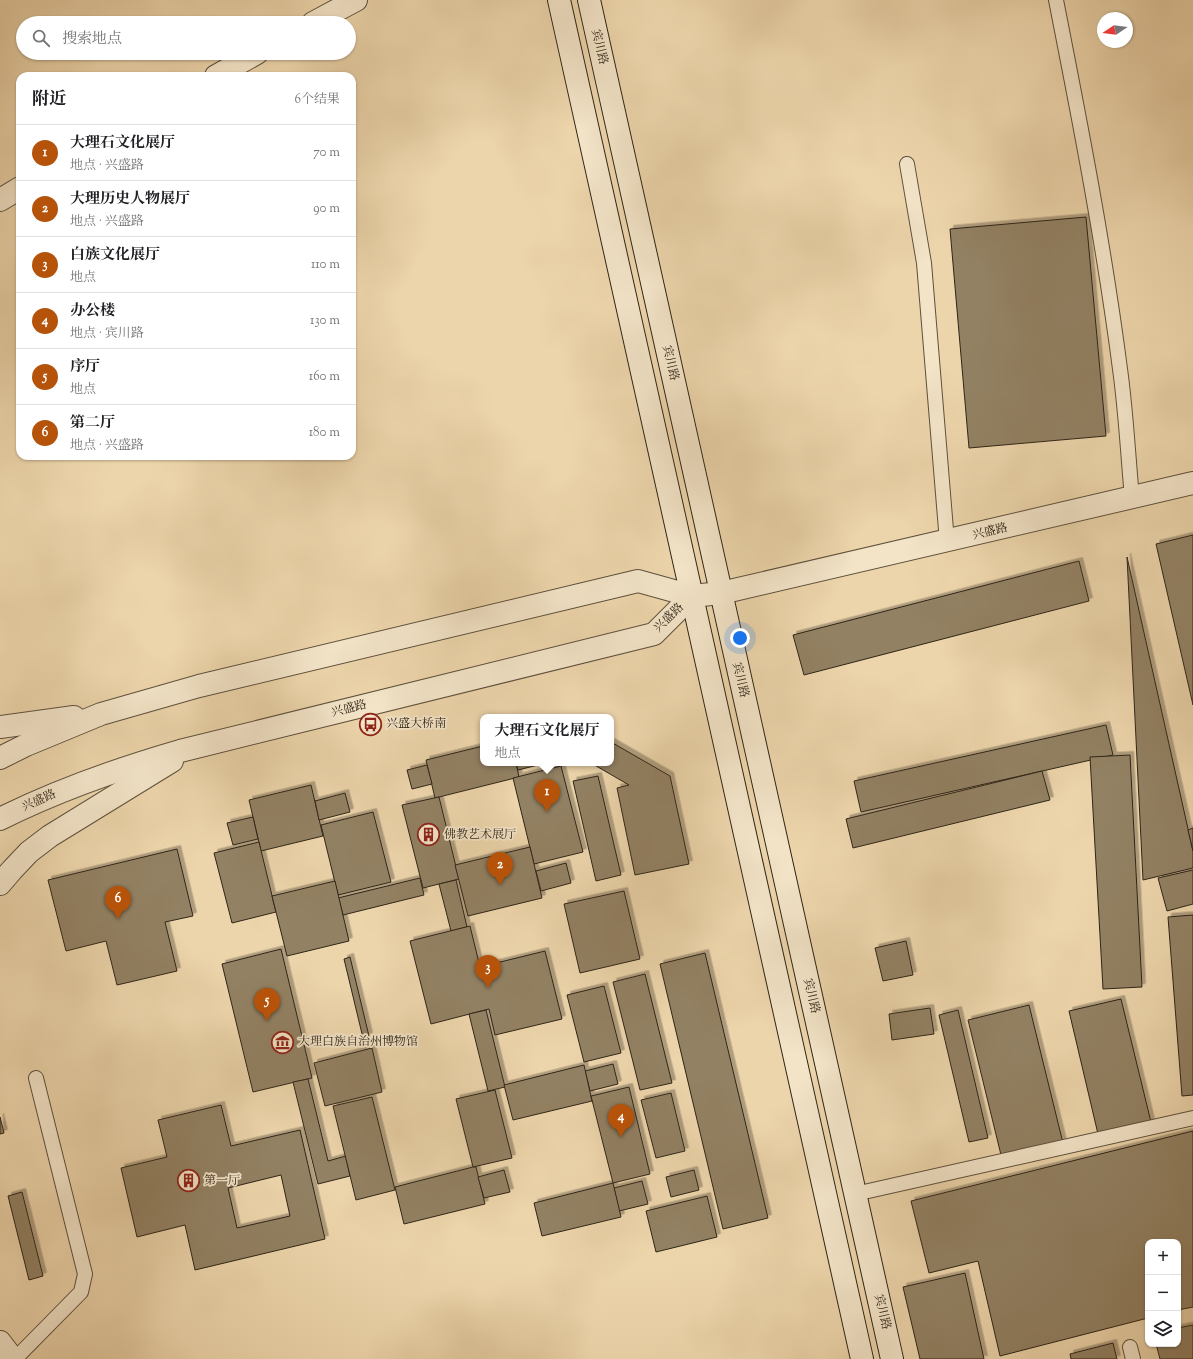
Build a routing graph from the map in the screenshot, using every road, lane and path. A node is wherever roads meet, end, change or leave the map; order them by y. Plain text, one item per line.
1 (356, 0) edge
2 (559, 0) edge
3 (589, 0) edge
4 (1056, 0) edge
5 (326, 16) edge
6 (245, 60) edge
7 (223, 72) edge
8 (907, 164) dead end
9 (16, 190) edge
10 (0, 200) edge
11 (1193, 483) edge
12 (1132, 498) junction
13 (947, 542) junction
14 (721, 593) junction
15 (692, 596) junction
16 (101, 714) junction
17 (0, 727) edge
18 (197, 746) junction
19 (0, 758) edge
20 (0, 819) edge
21 (0, 884) edge
22 (36, 1078) dead end
23 (1193, 1118) edge
24 (856, 1194) junction
25 (0, 1342) edge
26 (14, 1359) edge
27 (862, 1359) edge
28 (892, 1359) edge

1 - 5 main road
2 - 15 main road
3 - 14 main road, 宾川路
4 - 12 lane
6 - 7 main road
8 - 13 lane
9 - 10 main road
11 - 12 main road, 兴盛路
12 - 13 main road, 兴盛路
13 - 14 main road, 兴盛路
14 - 15 main road, 兴盛路
14 - 24 main road, 宾川路
15 - 16 main road, 兴盛路
15 - 18 main road, 兴盛路
15 - 27 main road
16 - 17 main road
16 - 19 main road, 兴盛路
18 - 20 main road, 兴盛路
18 - 21 main road
22 - 26 lane
23 - 24 lane
24 - 28 main road, 宾川路
25 - 26 main road

